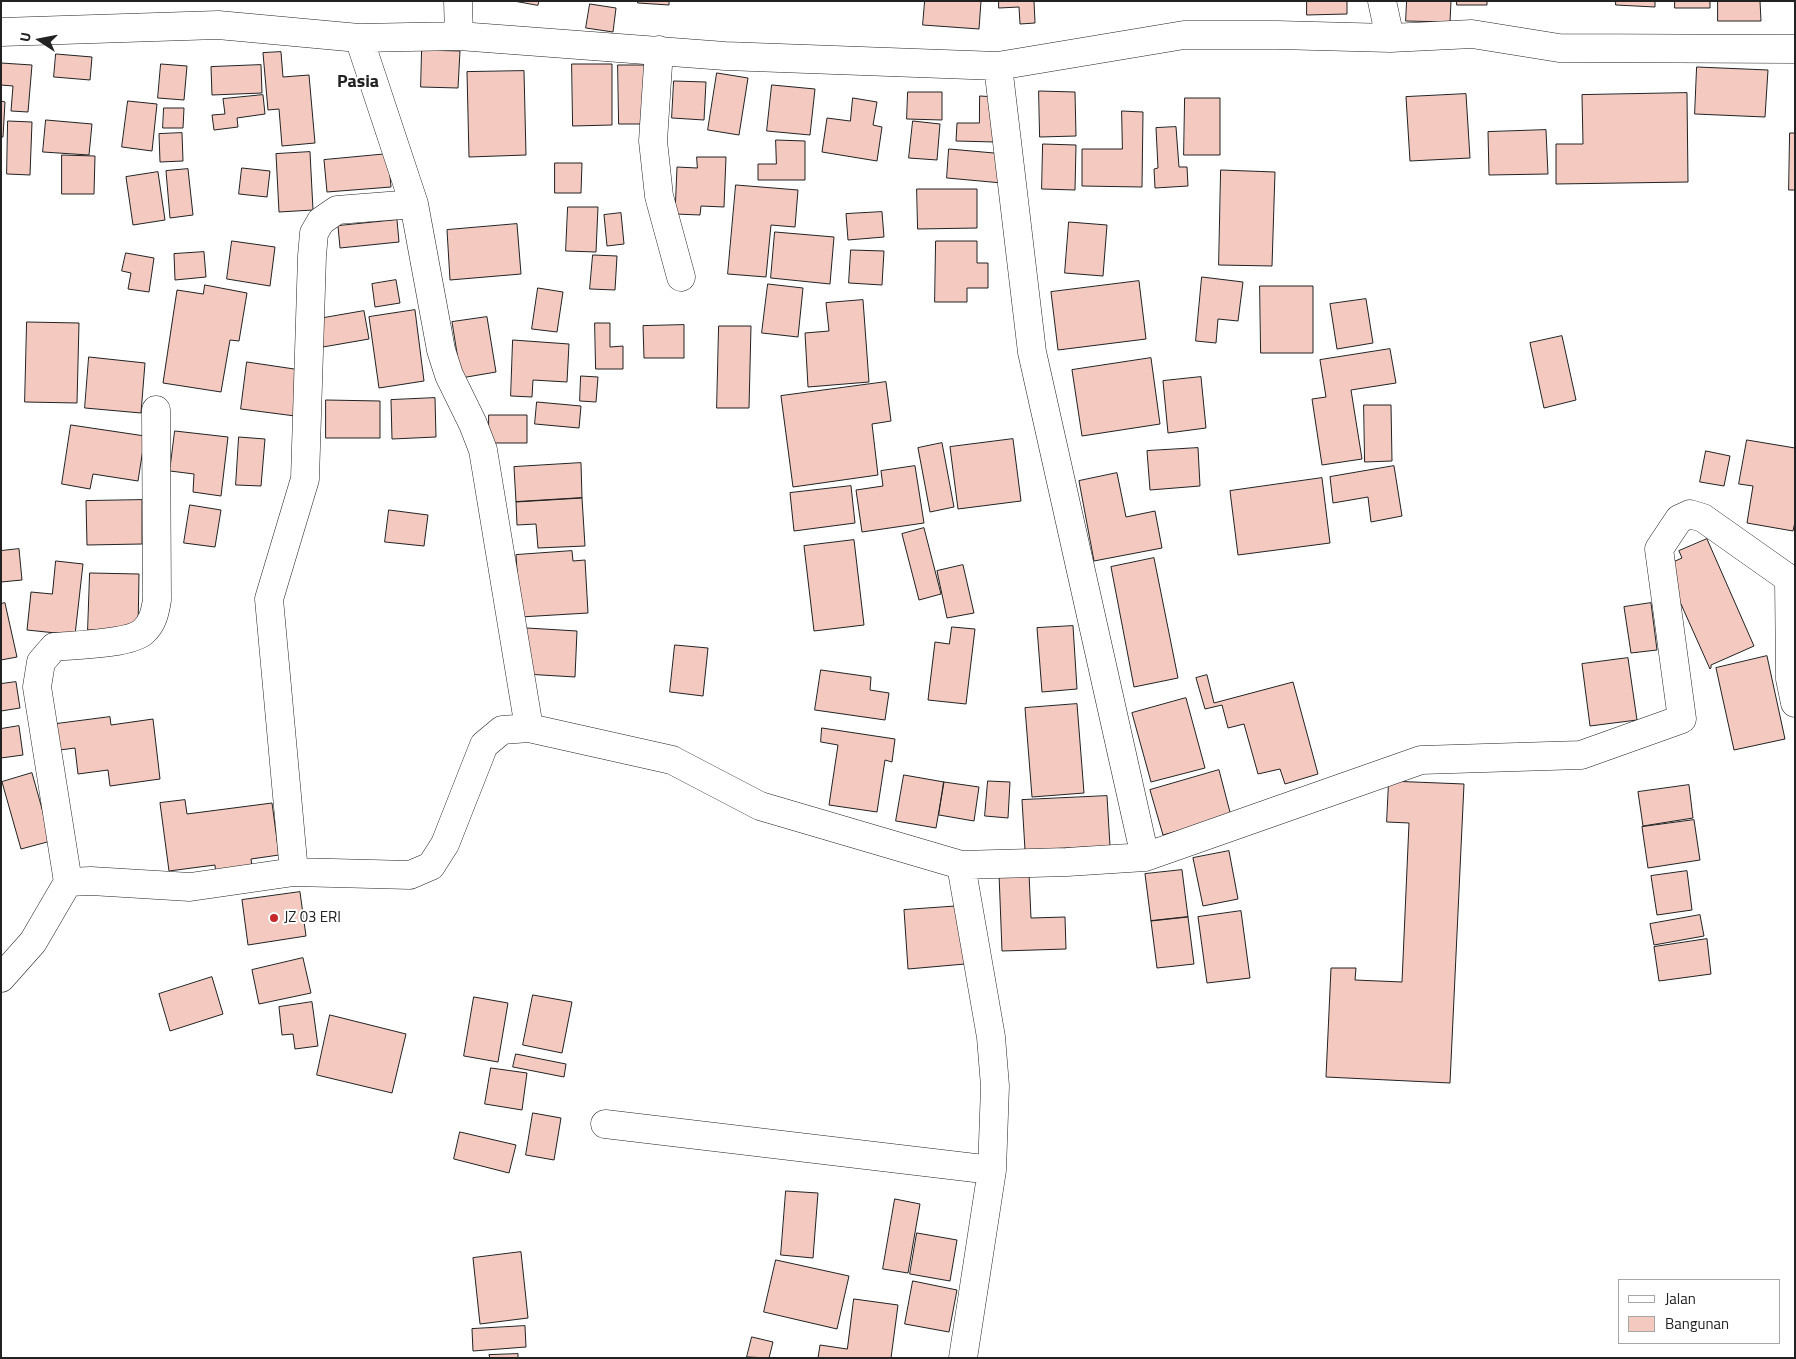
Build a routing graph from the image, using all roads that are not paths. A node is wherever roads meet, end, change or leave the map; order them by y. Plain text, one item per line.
1 (458, 1) edge
2 (1382, 1) edge
3 (1, 32) edge
4 (459, 36) junction
5 (359, 38) junction
6 (1390, 38) junction
7 (1795, 49) edge
8 (659, 50) junction
9 (998, 66) junction
10 (414, 204) junction
11 (680, 277) dead end
12 (156, 410) dead end
13 (1792, 582) edge
14 (1795, 703) edge
15 (529, 728) junction
16 (1145, 857) junction
17 (961, 864) junction
18 (294, 872) junction
19 (68, 882) junction
20 (1, 978) edge
21 (605, 1124) dead end
22 (992, 1170) junction
23 (963, 1358) edge

1 - 4 street
2 - 6 street
3 - 5 street
4 - 5 street
4 - 8 street
5 - 10 street
6 - 7 street
6 - 9 street
8 - 9 street
8 - 11 street
9 - 16 street
10 - 15 street
10 - 18 street
12 - 19 street
13 - 14 street
13 - 16 street
15 - 17 street
15 - 18 street
16 - 17 street
17 - 22 street
18 - 19 street
19 - 20 street
21 - 22 street
22 - 23 street

